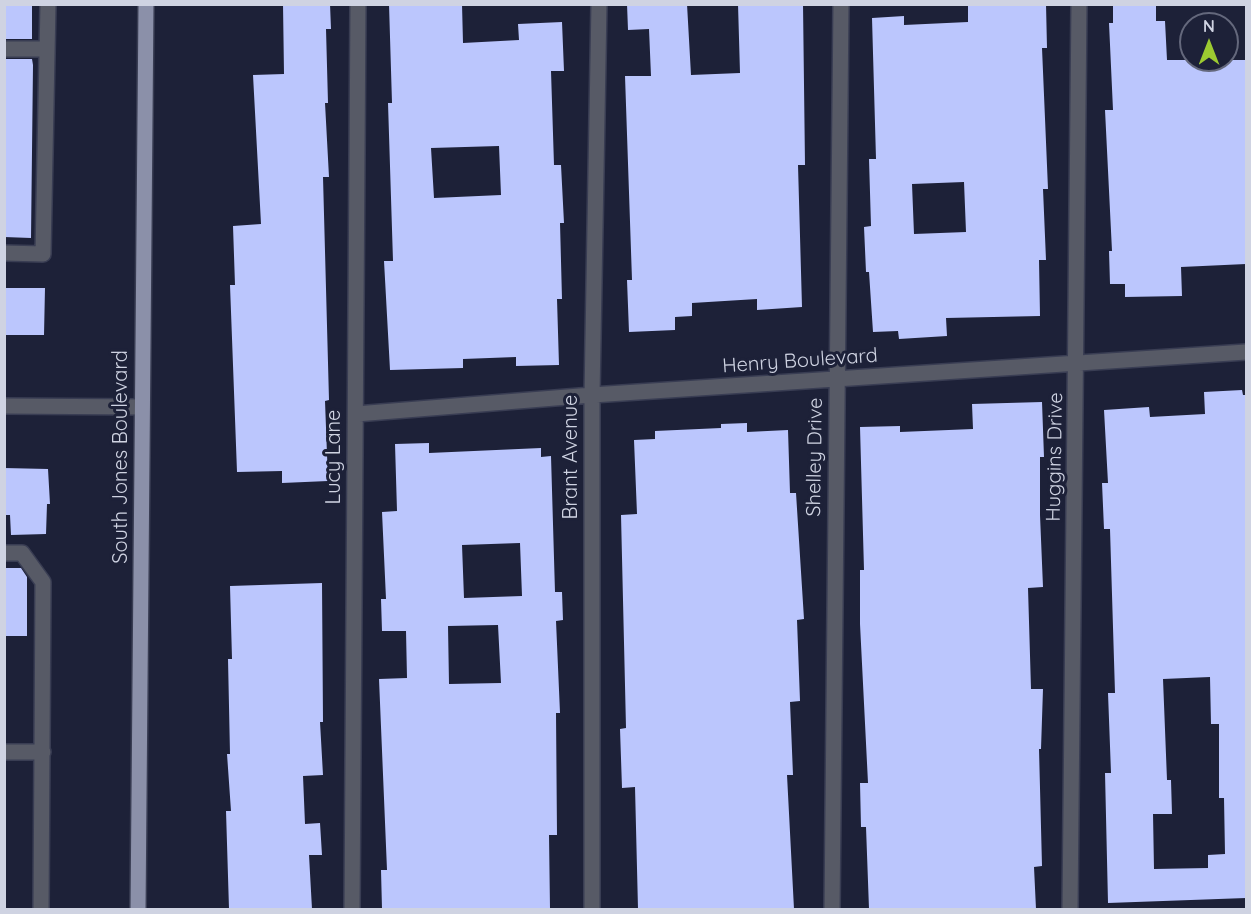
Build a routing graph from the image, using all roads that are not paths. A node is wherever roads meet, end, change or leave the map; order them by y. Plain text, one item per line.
1 (48, 4) edge
2 (146, 4) edge
3 (358, 4) edge
4 (599, 4) edge
5 (840, 4) edge
6 (1078, 4) edge
7 (4, 49) edge
8 (47, 49) junction
9 (4, 253) edge
10 (1246, 352) edge
11 (1077, 364) junction
12 (837, 380) junction
13 (592, 395) junction
14 (4, 406) edge
15 (142, 407) junction
16 (356, 414) junction
17 (4, 553) edge
18 (4, 752) edge
19 (43, 752) junction
20 (41, 909) edge
21 (138, 909) edge
22 (352, 909) edge
23 (592, 909) edge
24 (832, 909) edge
25 (1070, 909) edge

1 - 8 street
2 - 15 main road, South Jones Boulevard
3 - 16 street, Lucy Lane
4 - 13 street, Brant Avenue
5 - 12 street, Shelley Drive
6 - 11 street, Huggins Drive
7 - 8 street
8 - 9 street
10 - 11 street, Henry Boulevard
11 - 12 street, Henry Boulevard
11 - 25 street, Huggins Drive
12 - 13 street, Henry Boulevard
12 - 24 street, Shelley Drive
13 - 16 street, Henry Boulevard
13 - 23 street, Brant Avenue
14 - 15 street
15 - 21 main road, South Jones Boulevard
16 - 22 street, Lucy Lane
17 - 19 street
18 - 19 street
19 - 20 street

